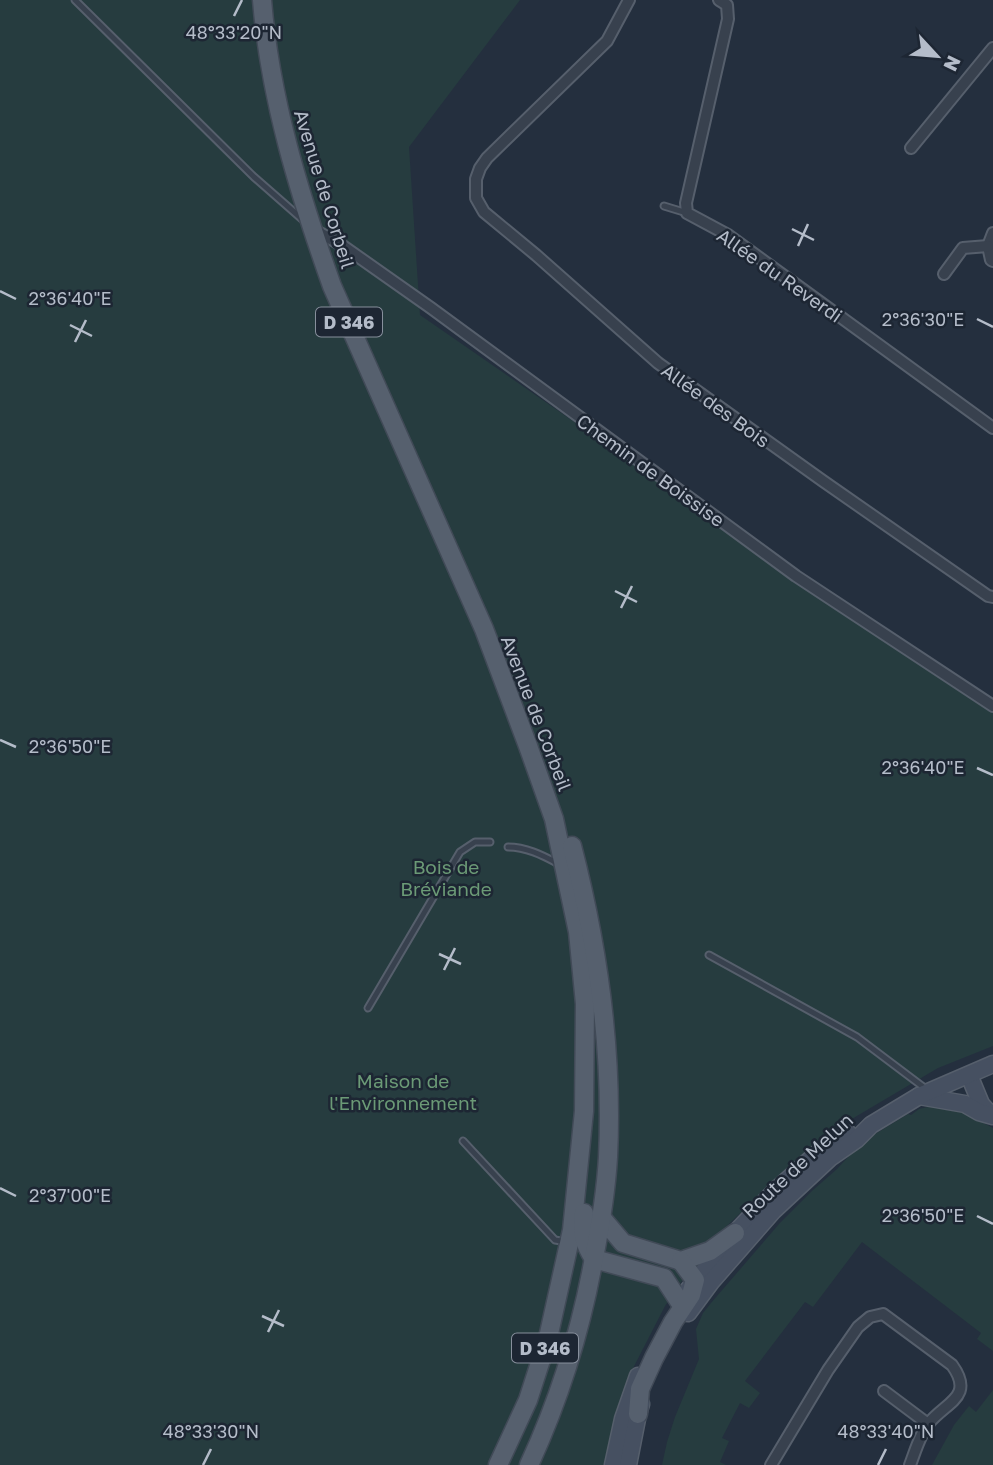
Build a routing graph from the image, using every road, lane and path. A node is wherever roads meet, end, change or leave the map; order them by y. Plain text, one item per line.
1 (75, 0) edge
2 (262, 0) edge
3 (629, 0) edge
4 (719, 0) edge
5 (993, 48) edge
6 (911, 148) dead end
7 (664, 206) dead end
8 (687, 213) junction
9 (312, 228) junction
10 (993, 233) edge
11 (988, 246) junction
12 (993, 261) edge
13 (944, 274) dead end
14 (993, 428) edge
15 (993, 597) edge
16 (484, 629) junction
17 (993, 706) edge
18 (490, 842) dead end
19 (508, 847) dead end
20 (565, 868) junction
21 (709, 955) dead end
22 (368, 1008) dead end
23 (993, 1064) edge
24 (969, 1075) junction
25 (947, 1084) junction
26 (924, 1094) junction
27 (965, 1104) junction
28 (992, 1116) edge
29 (871, 1125) junction
30 (463, 1141) dead end
31 (601, 1217) junction
32 (736, 1233) junction
33 (623, 1243) junction
34 (587, 1246) junction
35 (681, 1261) junction
36 (624, 1267) junction
37 (664, 1278) junction
38 (704, 1284) junction
39 (587, 1295) junction
40 (679, 1301) junction
41 (884, 1391) dead end
42 (638, 1414) joint
43 (928, 1424) junction
44 (498, 1465) edge
45 (529, 1465) edge
46 (613, 1465) edge
47 (628, 1465) edge
48 (771, 1465) edge
49 (910, 1465) edge

1 - 9 lane
2 - 9 main road, Avenue de Corbeil / D 346
3 - 15 street, Allée des Bois
4 - 8 street
5 - 6 street
7 - 8 lane, Allée du Reverdi
8 - 14 street, Allée du Reverdi
9 - 16 main road, Avenue de Corbeil / D 346
9 - 17 street, Chemin de Boissise
10 - 11 street
11 - 12 street
11 - 13 street
16 - 20 main road, Avenue de Corbeil / D 346
16 - 31 main road, D 346
18 - 22 lane
19 - 20 lane
20 - 34 main road, Avenue de Corbeil / D 346
21 - 26 lane
23 - 24 street
24 - 25 street
24 - 28 street
25 - 26 street
25 - 27 street
26 - 27 street
26 - 29 street
27 - 28 street
29 - 32 street, Route de Melun
29 - 38 street, Route de Melun
30 - 34 lane
31 - 33 main road
31 - 34 main road, D 346
32 - 35 main road
32 - 38 street, Route de Melun
33 - 34 main road
33 - 35 main road
34 - 36 main road
34 - 39 main road, D 346
34 - 44 main road, Avenue de Corbeil / D 346
35 - 38 main road
36 - 37 main road
36 - 39 main road
37 - 38 main road
37 - 40 main road
38 - 40 street
38 - 42 main road
39 - 45 main road, D 346
40 - 46 street
41 - 43 street
42 - 47 street
43 - 48 street
43 - 49 street

